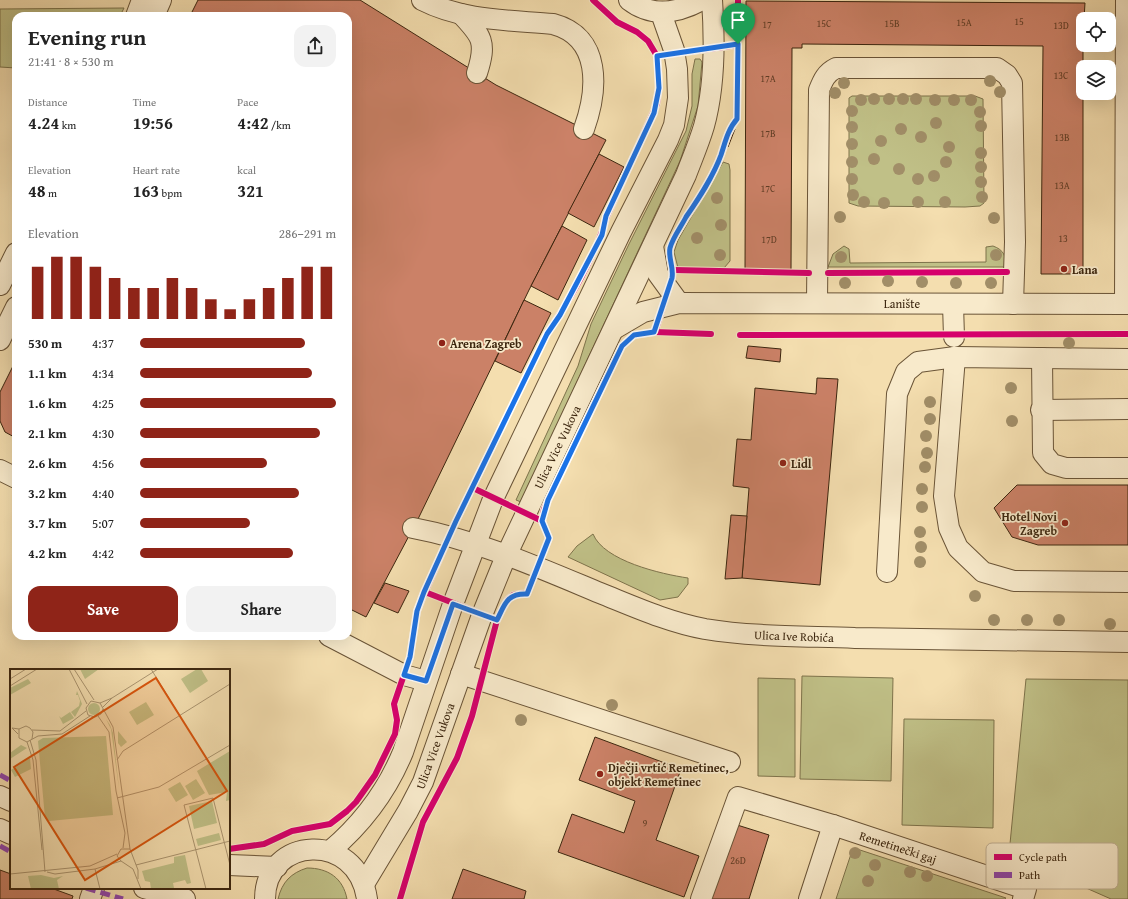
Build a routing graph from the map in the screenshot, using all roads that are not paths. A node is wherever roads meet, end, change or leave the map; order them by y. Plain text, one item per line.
1 (142, 0) edge
2 (161, 0) edge
3 (422, 0) edge
4 (629, 0) edge
5 (702, 0) edge
6 (712, 0) edge
7 (1126, 0) edge
8 (138, 12) edge
9 (156, 12) edge
10 (661, 13) junction
11 (461, 14) junction
12 (477, 73) dead end
13 (584, 129) dead end
14 (653, 246) junction
15 (12, 261) edge
16 (0, 286) edge
17 (679, 303) junction
18 (817, 303) junction
19 (953, 304) junction
20 (1013, 304) junction
21 (1127, 304) edge
22 (12, 316) edge
23 (614, 329) junction
24 (954, 337) dead end
25 (0, 340) edge
26 (955, 357) junction
27 (1042, 358) junction
28 (1128, 359) edge
29 (1128, 409) edge
30 (1041, 410) junction
31 (1128, 468) edge
32 (0, 470) edge
33 (12, 476) edge
34 (416, 522) dead end
35 (475, 545) junction
36 (506, 556) junction
37 (887, 572) dead end
38 (1128, 582) edge
39 (337, 640) edge
40 (1128, 642) edge
41 (461, 674) junction
42 (426, 681) junction
43 (730, 762) dead end
44 (0, 796) edge
45 (10, 801) edge
46 (833, 826) junction
47 (0, 829) edge
48 (10, 834) edge
49 (330, 851) junction
50 (230, 865) edge
51 (277, 866) junction
52 (986, 880) edge
53 (94, 889) edge
54 (148, 889) edge
55 (1010, 889) edge
56 (365, 892) edge
57 (1024, 894) edge
58 (90, 899) edge
59 (185, 899) edge
60 (265, 899) edge
61 (701, 899) edge
62 (809, 899) edge

1 - 8 street
2 - 9 street
3 - 11 street
4 - 10 street
5 - 10 street
6 - 14 street, Ulica Vice Vukova
7 - 21 street, Lanište
10 - 35 street
11 - 12 street
11 - 13 street
14 - 17 street
14 - 23 street, Ulica Vice Vukova
15 - 16 street
17 - 18 street, Lanište
17 - 23 street, Lanište
18 - 19 street, Lanište
18 - 20 street
19 - 20 street, Lanište
19 - 24 street
20 - 21 street, Lanište
22 - 25 street
23 - 36 street, Ulica Vice Vukova
26 - 27 street
26 - 37 street
26 - 38 street
27 - 28 street
27 - 30 street
29 - 30 street
30 - 31 street
32 - 33 street
34 - 35 street, Ulica Ive Robića
35 - 36 street, Ulica Ive Robića
35 - 42 street
36 - 40 street, Ulica Ive Robića
36 - 41 street, Ulica Vice Vukova
39 - 42 street
41 - 43 street
41 - 56 street, Ulica Vice Vukova
42 - 49 street
44 - 45 street
46 - 52 street, Remetinečki gaj
46 - 61 street, Remetinečki gaj
46 - 62 street
47 - 48 street
49 - 51 street
49 - 56 street
50 - 51 street
51 - 60 street
53 - 58 street
54 - 59 street
55 - 57 street, Remetinečki gaj

